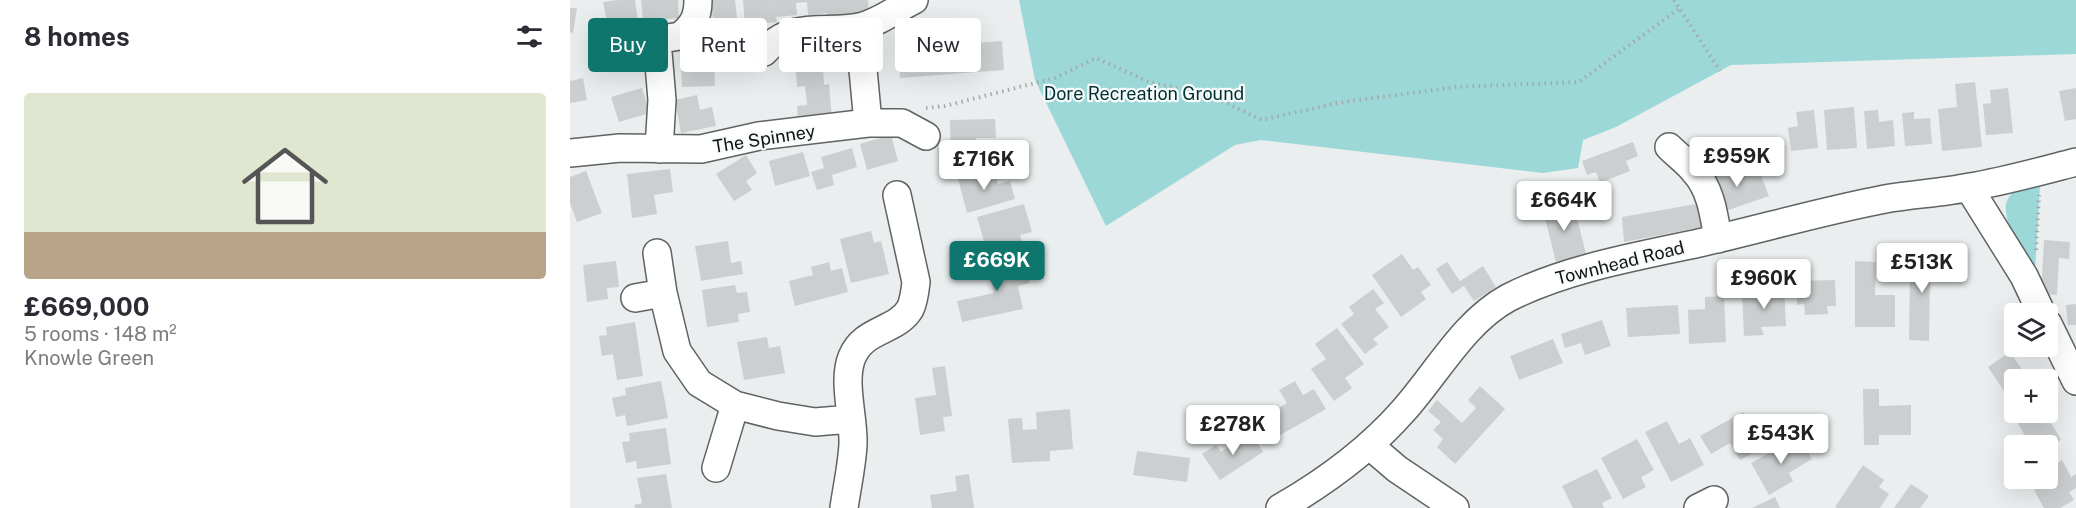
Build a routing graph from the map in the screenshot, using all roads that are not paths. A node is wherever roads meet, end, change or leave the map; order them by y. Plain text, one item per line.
1 (698, 0) edge
2 (914, 0) edge
3 (882, 18) edge
4 (668, 38) edge
5 (779, 38) edge
6 (767, 50) edge
7 (660, 72) edge
8 (863, 72) edge
9 (868, 123) junction
10 (926, 136) dead end
11 (1669, 147) dead end
12 (659, 149) junction
13 (570, 153) edge
14 (2076, 162) edge
15 (1969, 188) junction
16 (897, 195) dead end
17 (1718, 239) junction
18 (657, 253) dead end
19 (663, 293) junction
20 (635, 298) dead end
21 (2037, 303) edge
22 (2058, 344) edge
23 (2076, 381) edge
24 (735, 405) junction
25 (851, 419) junction
26 (1369, 445) junction
27 (716, 468) dead end
28 (844, 508) edge
29 (1280, 508) edge
30 (1455, 508) edge

1 - 4 street
2 - 3 street
5 - 6 street
7 - 12 street
8 - 9 street
9 - 10 street, The Spinney
9 - 12 street, The Spinney
11 - 17 street
12 - 13 street, The Spinney
14 - 15 street, Townhead Road
15 - 17 street, Townhead Road
15 - 21 street
16 - 25 street
17 - 26 street, Townhead Road
18 - 19 street
19 - 20 street
19 - 24 street
22 - 23 street
24 - 25 street
24 - 27 street
25 - 28 street
26 - 29 street, Townhead Road
26 - 30 street

